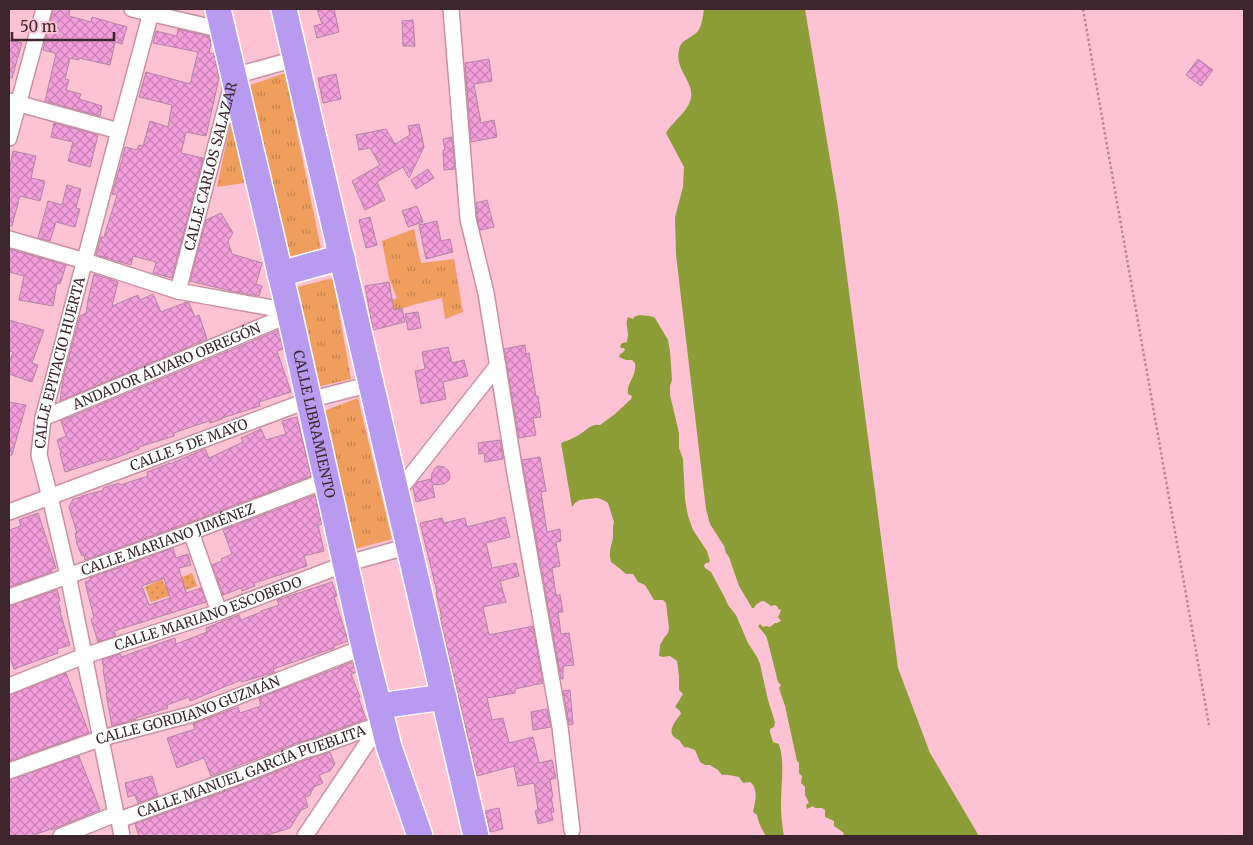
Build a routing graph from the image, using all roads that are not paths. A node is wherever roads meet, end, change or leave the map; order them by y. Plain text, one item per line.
1 (44, 9) edge
2 (132, 9) edge
3 (284, 9) edge
4 (451, 9) edge
5 (152, 11) edge
6 (221, 20) edge
7 (295, 59) junction
8 (234, 76) junction
9 (14, 102) edge
10 (119, 131) junction
11 (9, 138) edge
12 (9, 239) edge
13 (342, 257) junction
14 (85, 261) junction
15 (280, 274) junction
16 (178, 291) junction
17 (289, 313) junction
18 (498, 365) junction
19 (371, 384) junction
20 (309, 400) junction
21 (43, 418) junction
22 (327, 480) junction
23 (397, 493) junction
24 (50, 497) junction
25 (9, 512) edge
26 (191, 532) junction
27 (409, 546) junction
28 (346, 564) junction
29 (68, 575) junction
30 (9, 597) edge
31 (219, 612) junction
32 (364, 647) junction
33 (84, 656) junction
34 (9, 686) edge
35 (444, 697) junction
36 (381, 718) junction
37 (102, 738) junction
38 (9, 771) edge
39 (118, 817) junction
40 (572, 830) dead end
41 (304, 835) edge
42 (61, 836) edge
43 (122, 836) edge
44 (420, 836) edge
45 (476, 836) edge

1 - 9 street
2 - 5 street
3 - 7 highway
4 - 18 street
5 - 6 street
5 - 10 street, CALLE EPITACIO HUERTA
6 - 8 highway, CALLE LIBRAMIENTO
7 - 8 street, CALLE CARLOS SALAZAR
7 - 13 highway
8 - 15 highway, CALLE LIBRAMIENTO
8 - 16 street, CALLE CARLOS SALAZAR
9 - 10 street
9 - 11 street
10 - 14 street, CALLE EPITACIO HUERTA
12 - 14 street
13 - 15 highway
13 - 19 highway
14 - 16 street
14 - 21 street, CALLE EPITACIO HUERTA
15 - 17 highway, CALLE LIBRAMIENTO
16 - 17 street
17 - 20 highway, CALLE LIBRAMIENTO
17 - 21 street, ANDADOR ÁLVARO OBREGÓN
18 - 23 street
18 - 40 street
19 - 20 street, CALLE 5 DE MAYO
19 - 23 highway
20 - 22 highway, CALLE LIBRAMIENTO
20 - 24 street, CALLE 5 DE MAYO
21 - 24 street, CALLE EPITACIO HUERTA
22 - 26 street, CALLE MARIANO JIMÉNEZ
22 - 28 highway, CALLE LIBRAMIENTO
23 - 27 highway
24 - 25 street, CALLE 5 DE MAYO
24 - 29 street, CALLE EPITACIO HUERTA
26 - 29 street, CALLE MARIANO JIMÉNEZ
26 - 31 street
27 - 28 street, CALLE MARIANO ESCOBEDO
27 - 35 highway
28 - 31 street, CALLE MARIANO ESCOBEDO
28 - 32 highway, CALLE LIBRAMIENTO
29 - 30 street, CALLE MARIANO JIMÉNEZ
29 - 33 street, CALLE EPITACIO HUERTA
31 - 33 street, CALLE MARIANO ESCOBEDO
32 - 36 highway, CALLE LIBRAMIENTO
32 - 37 street, CALLE GORDIANO GUZMÁN
33 - 34 street, CALLE MARIANO ESCOBEDO
33 - 37 street, CALLE EPITACIO HUERTA
35 - 36 highway
35 - 45 highway
36 - 39 street, CALLE MANUEL GARCÍA PUEBLITA
36 - 41 street
36 - 44 highway, CALLE LIBRAMIENTO
37 - 38 street, CALLE GORDIANO GUZMÁN
37 - 39 street, CALLE EPITACIO HUERTA
39 - 42 street, CALLE MANUEL GARCÍA PUEBLITA
39 - 43 street, CALLE EPITACIO HUERTA

